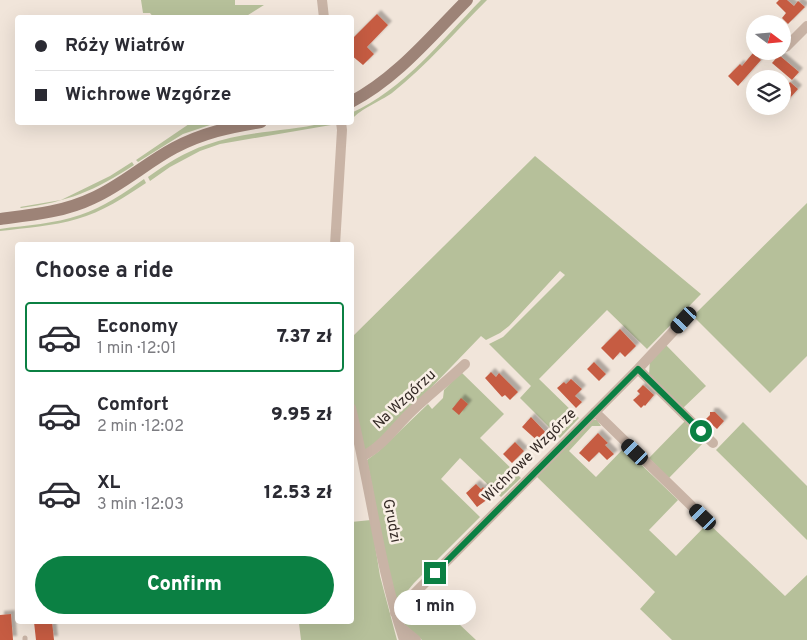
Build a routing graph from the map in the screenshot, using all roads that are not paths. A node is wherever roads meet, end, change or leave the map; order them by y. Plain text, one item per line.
1 (322, 0) edge
2 (467, 0) edge
3 (324, 15) edge
4 (807, 26) edge
5 (791, 42) edge
6 (354, 100) edge
7 (244, 125) edge
8 (341, 125) edge
9 (0, 218) edge
10 (335, 242) edge
11 (684, 320) dead end
12 (465, 364) dead end
13 (638, 369) junction
14 (595, 412) junction
15 (354, 420) edge
16 (713, 443) dead end
17 (363, 456) junction
18 (703, 517) dead end
19 (395, 613) junction
20 (400, 627) junction
21 (404, 640) edge
22 (416, 640) edge

1 - 3 street
2 - 6 street
4 - 5 street
7 - 9 street
8 - 10 street
11 - 13 street, Wichrowe Wzgórze
12 - 17 street, Na Wzgórzu
13 - 14 street, Wichrowe Wzgórze
13 - 16 street
14 - 18 street
14 - 19 street, Wichrowe Wzgórze
15 - 17 street, Grudzi
17 - 19 street, Grudzi
19 - 20 street, Grudzi
20 - 21 street, Grudzi
20 - 22 street

